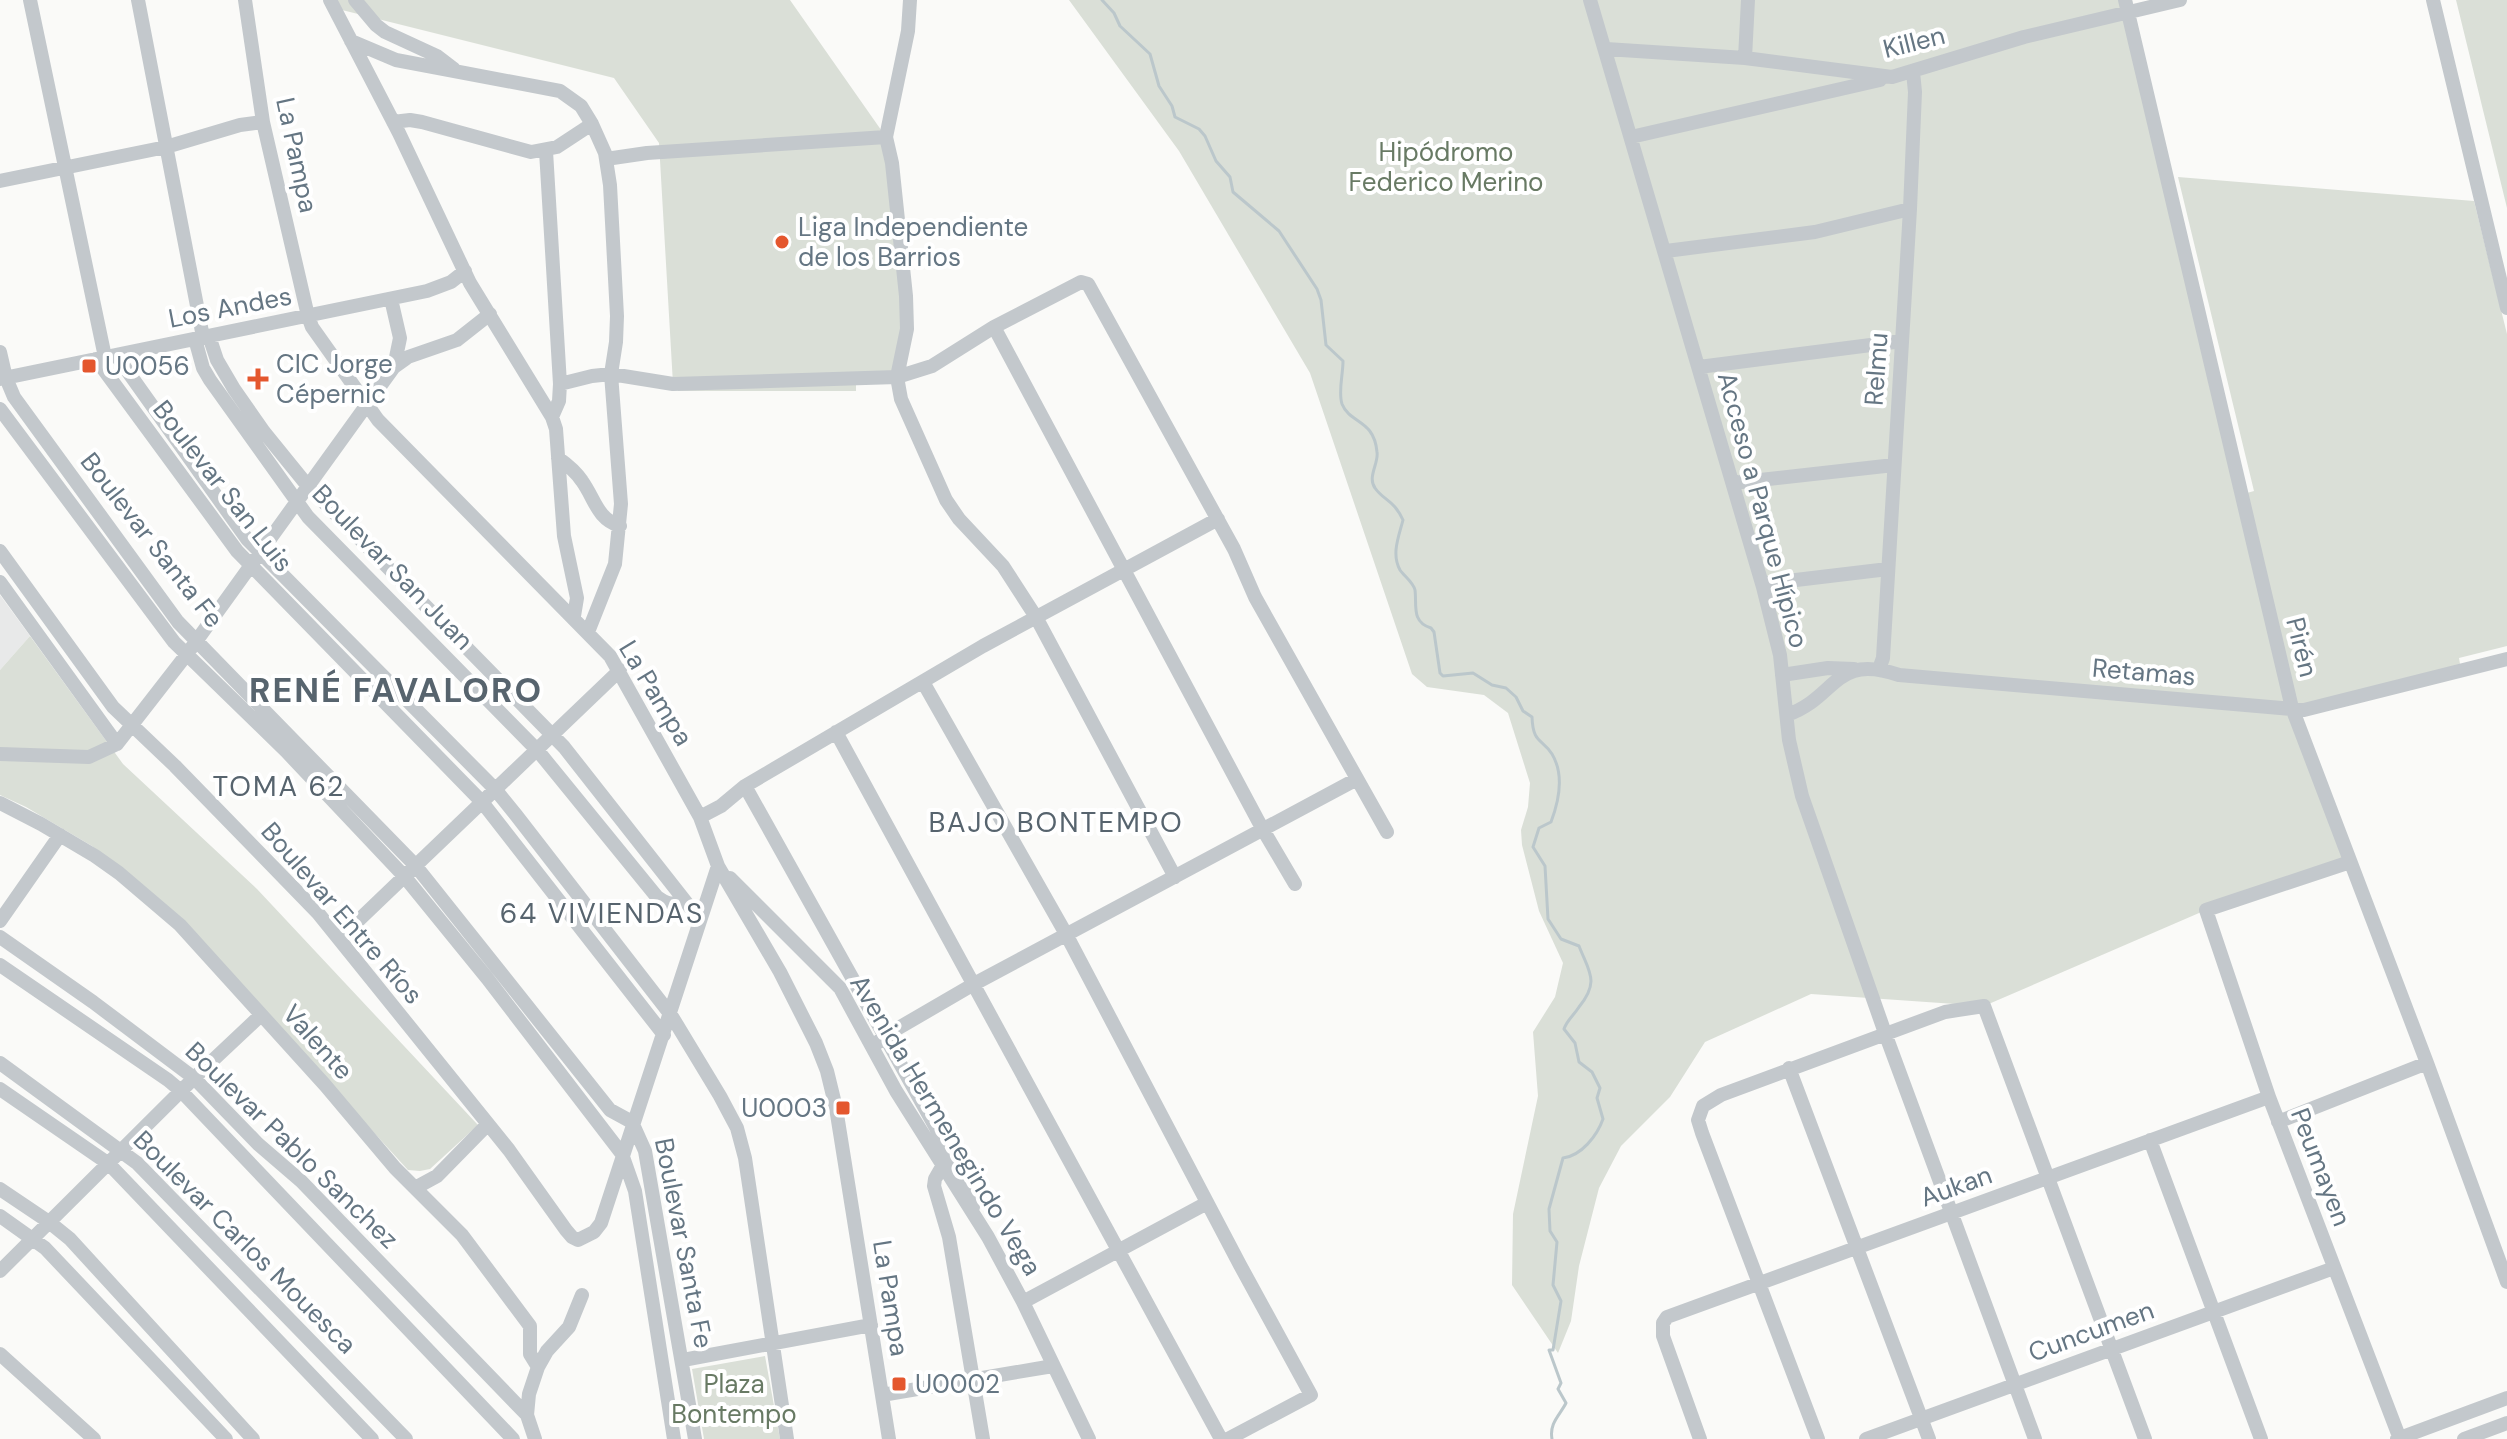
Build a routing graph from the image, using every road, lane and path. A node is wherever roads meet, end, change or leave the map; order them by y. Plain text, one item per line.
1 (30, 0) edge
2 (138, 0) edge
3 (245, 0) edge
4 (331, 0) edge
5 (355, 0) edge
6 (910, 0) edge
7 (1590, 0) edge
8 (1748, 0) edge
9 (2180, 0) edge
10 (2433, 0) edge
11 (2127, 6) edge
12 (351, 41) junction
13 (1606, 49) junction
14 (1745, 58) junction
15 (458, 71) junction
16 (1913, 72) junction
17 (1892, 77) junction
18 (263, 122) junction
19 (393, 122) junction
20 (592, 124) junction
21 (886, 137) junction
22 (1631, 137) junction
23 (166, 147) junction
24 (546, 151) junction
25 (606, 159) junction
26 (65, 167) junction
27 (0, 181) edge
28 (1910, 209) junction
29 (1666, 251) junction
30 (465, 271) junction
31 (391, 299) junction
32 (2507, 308) edge
33 (490, 314) junction
34 (308, 316) junction
35 (994, 327) junction
36 (202, 338) junction
37 (1902, 341) junction
38 (0, 352) edge
39 (105, 357) junction
40 (394, 367) junction
41 (1699, 367) junction
42 (611, 374) junction
43 (897, 377) junction
44 (3, 378) edge
45 (560, 384) junction
46 (365, 404) junction
47 (0, 409) edge
48 (552, 417) junction
49 (558, 458) junction
50 (1894, 465) junction
51 (1733, 483) junction
52 (307, 485) junction
53 (296, 501) junction
54 (1218, 519) junction
55 (620, 526) junction
56 (0, 551) edge
57 (260, 551) junction
58 (250, 566) junction
59 (1125, 568) junction
60 (1888, 569) junction
61 (0, 582) edge
62 (1762, 584) junction
63 (574, 616) junction
64 (1036, 617) junction
65 (588, 632) junction
66 (197, 639) junction
67 (187, 654) junction
68 (2507, 659) edge
69 (1855, 669) junction
70 (1879, 669) junction
71 (620, 670) junction
72 (1782, 675) junction
73 (923, 682) junction
74 (2292, 708) junction
75 (1787, 715) junction
76 (133, 724) junction
77 (836, 732) junction
78 (553, 734) junction
79 (117, 744) junction
80 (538, 751) junction
81 (0, 754) edge
82 (1357, 779) junction
83 (745, 786) junction
84 (495, 789) junction
85 (482, 802) junction
86 (0, 803) edge
87 (700, 817) junction
88 (1262, 828) junction
89 (1387, 832) dead end
90 (60, 835) junction
91 (2350, 862) junction
92 (415, 865) junction
93 (718, 866) junction
94 (404, 876) junction
95 (1175, 877) junction
96 (1295, 884) dead end
97 (684, 900) junction
98 (700, 920) junction
99 (0, 921) edge
100 (1066, 934) junction
101 (0, 937) edge
102 (339, 939) junction
103 (0, 965) edge
104 (974, 984) junction
105 (261, 1015) junction
106 (671, 1015) junction
107 (1885, 1033) junction
108 (664, 1035) junction
109 (878, 1042) junction
110 (0, 1063) edge
111 (2427, 1063) junction
112 (1789, 1068) junction
113 (194, 1078) junction
114 (0, 1089) edge
115 (181, 1091) junction
116 (2269, 1097) junction
117 (632, 1122) junction
118 (2278, 1122) junction
119 (488, 1124) junction
120 (2150, 1140) junction
121 (122, 1151) junction
122 (622, 1154) junction
123 (109, 1164) junction
124 (943, 1165) junction
125 (2048, 1178) junction
126 (415, 1188) junction
127 (0, 1189) edge
128 (1207, 1203) junction
129 (1952, 1213) junction
130 (0, 1216) edge
131 (976, 1219) junction
132 (49, 1222) junction
133 (33, 1238) junction
134 (1856, 1248) junction
135 (1118, 1250) junction
136 (2334, 1268) junction
137 (0, 1271) edge
138 (1759, 1282) junction
139 (2507, 1282) edge
140 (582, 1295) dead end
141 (1023, 1302) junction
142 (2214, 1311) junction
143 (871, 1325) junction
144 (774, 1343) junction
145 (2112, 1350) junction
146 (0, 1354) edge
147 (683, 1360) junction
148 (1053, 1366) junction
149 (538, 1367) junction
150 (973, 1380) junction
151 (2015, 1384) junction
152 (882, 1395) junction
153 (2507, 1398) edge
154 (527, 1415) junction
155 (1921, 1419) junction
156 (2507, 1423) edge
157 (94, 1439) edge
158 (226, 1439) edge
159 (253, 1439) edge
160 (372, 1439) edge
161 (406, 1439) edge
162 (513, 1439) edge
163 (535, 1439) edge
164 (674, 1439) edge
165 (695, 1439) edge
166 (787, 1439) edge
167 (889, 1439) edge
168 (983, 1439) edge
169 (1089, 1439) edge
170 (1221, 1439) edge
171 (1228, 1439) edge
172 (1700, 1439) edge
173 (1818, 1439) edge
174 (1866, 1439) edge
175 (1929, 1439) edge
176 (2035, 1439) edge
177 (2145, 1439) edge
178 (2261, 1439) edge
179 (2399, 1439) edge
180 (2464, 1439) edge

1 - 26 street
2 - 23 street
3 - 18 street, La Pampa
4 - 12 street
5 - 15 street
6 - 21 street
7 - 13 street, Acceso a Parque Hípico
8 - 14 street
9 - 11 street, Killen
10 - 32 street
11 - 16 street, Killen
11 - 74 street, Pirén
12 - 15 street
12 - 19 street
13 - 14 street, Killen
13 - 22 street, Acceso a Parque Hípico
14 - 17 street, Killen
15 - 20 street
16 - 17 street, Killen
16 - 28 street, Relmu
17 - 22 street
18 - 23 street
18 - 34 street, La Pampa
19 - 24 street
19 - 30 street
20 - 24 street
20 - 25 street
21 - 25 street
21 - 43 street
22 - 29 street, Acceso a Parque Hípico
23 - 26 street
23 - 36 street
24 - 45 street
25 - 42 street
26 - 27 street
26 - 39 street
28 - 29 street
28 - 37 street, Relmu
29 - 41 street, Acceso a Parque Hípico
30 - 31 street, Los Andes
30 - 33 street
31 - 34 street, Los Andes
31 - 40 street
33 - 40 street
33 - 48 street
34 - 36 street, Los Andes
34 - 46 street, La Pampa
35 - 43 street
35 - 54 street
35 - 59 street
36 - 39 street, Los Andes
36 - 52 street, Boulevar San Juan
36 - 53 street, Boulevar San Juan
37 - 41 street
37 - 50 street, Relmu
38 - 44 street, Boulevar Santa Fe
39 - 44 street, Los Andes
39 - 57 street, Boulevar San Luis
39 - 58 street, Boulevar San Luis
40 - 46 street
41 - 51 street, Acceso a Parque Hípico
42 - 43 street
42 - 45 street
42 - 55 street
43 - 64 street
44 - 66 street, Boulevar Santa Fe
45 - 48 street
46 - 52 street
46 - 63 street, La Pampa
47 - 67 street, Boulevar Santa Fe
48 - 49 street
49 - 55 street
49 - 63 street
50 - 51 street
50 - 60 street, Relmu
51 - 62 street, Acceso a Parque Hípico
52 - 53 street
52 - 78 street, Boulevar San Juan
53 - 57 street
53 - 80 street, Boulevar San Juan
54 - 59 street
54 - 82 street
55 - 65 street
56 - 76 street, Boulevar Entre Ríos
57 - 58 street
57 - 84 street, Boulevar San Luis
58 - 66 street
58 - 85 street, Boulevar San Luis
59 - 64 street
59 - 88 street
60 - 62 street
60 - 70 street, Relmu
61 - 79 street
62 - 72 street, Acceso a Parque Hípico
63 - 65 street, La Pampa
64 - 73 street
64 - 95 street
65 - 71 street, La Pampa
66 - 67 street
66 - 92 street, Boulevar Santa Fe
67 - 76 street
67 - 94 street, Boulevar Santa Fe
68 - 74 street, Retamas
69 - 70 street, Retamas
69 - 72 street, Retamas
69 - 75 street
70 - 74 street, Retamas
71 - 78 street
71 - 87 street, La Pampa
72 - 75 street, Acceso a Parque Hípico
73 - 77 street
73 - 100 street
74 - 91 street, Pirén
75 - 107 street, Acceso a Parque Hípico
76 - 79 street
76 - 102 street, Boulevar Entre Ríos
77 - 83 street
77 - 104 street
78 - 80 street
78 - 97 street, Boulevar San Juan
79 - 81 street
80 - 84 street
80 - 97 street, Boulevar San Juan
82 - 88 street
82 - 89 street
83 - 87 street
83 - 109 street
84 - 85 street
84 - 106 street, Boulevar San Luis
85 - 92 street
85 - 108 street, Boulevar San Luis
86 - 90 street, Valente
87 - 93 street, La Pampa
88 - 95 street
88 - 96 street
90 - 99 street
90 - 105 street, Valente
91 - 111 street, Pirén
91 - 116 street, Peumayen
92 - 94 street
92 - 117 street, Boulevar Santa Fe
93 - 98 street
93 - 109 street, Avenida Hermenegindo Vega
93 - 143 street, La Pampa
94 - 102 street
94 - 122 street, Boulevar Santa Fe
95 - 100 street
97 - 98 street, Boulevar San Juan
98 - 106 street
100 - 104 street
100 - 128 street
101 - 113 street, Boulevar Pablo Sanchez
102 - 119 street, Boulevar Entre Ríos
103 - 115 street, Boulevar Pablo Sanchez
104 - 109 street
104 - 135 street
105 - 113 street
105 - 126 street, Valente
106 - 108 street
106 - 144 street, Boulevar San Luis
107 - 112 street
107 - 125 street
107 - 129 street, Acceso a Parque Hípico
108 - 117 street
109 - 124 street, Avenida Hermenegindo Vega
109 - 131 street
110 - 121 street, Boulevar Carlos Mouesca
111 - 118 street
111 - 139 street, Pirén
112 - 134 street
112 - 138 street
113 - 115 street
113 - 154 street, Boulevar Pablo Sanchez
114 - 123 street, Boulevar Carlos Mouesca
115 - 121 street
115 - 162 street, Boulevar Pablo Sanchez
116 - 118 street, Peumayen
116 - 120 street, Aukan
117 - 122 street
117 - 147 street, Boulevar Santa Fe
118 - 136 street, Peumayen
119 - 122 street, Boulevar Entre Ríos
119 - 126 street
120 - 125 street, Aukan
120 - 142 street
121 - 123 street
121 - 161 street, Boulevar Carlos Mouesca
122 - 164 street, Boulevar Santa Fe
123 - 132 street
123 - 160 street, Boulevar Carlos Mouesca
124 - 131 street, Avenida Hermenegindo Vega
124 - 150 street
125 - 129 street, Aukan
125 - 145 street
126 - 149 street, Valente
127 - 132 street
128 - 135 street
128 - 171 street
129 - 134 street, Aukan
129 - 151 street, Acceso a Parque Hípico
130 - 133 street
131 - 141 street, Avenida Hermenegindo Vega
132 - 133 street
132 - 159 street
133 - 137 street
133 - 158 street
134 - 138 street, Aukan
134 - 155 street
135 - 141 street
135 - 170 street
136 - 142 street, Cuncumen
136 - 179 street, Peumayen
138 - 172 street, Aukan
138 - 173 street
140 - 149 street
141 - 148 street, Avenida Hermenegindo Vega
142 - 145 street, Cuncumen
142 - 178 street
143 - 144 street
143 - 152 street, La Pampa
144 - 147 street
144 - 166 street, Boulevar San Luis
145 - 151 street, Cuncumen
145 - 177 street
146 - 157 street
147 - 165 street, Boulevar Santa Fe
148 - 150 street
148 - 169 street, Avenida Hermenegindo Vega
149 - 154 street
150 - 152 street
150 - 168 street
151 - 155 street, Cuncumen
151 - 176 street, Acceso a Parque Hípico
152 - 167 street, La Pampa
153 - 179 street
154 - 163 street
155 - 174 street, Cuncumen
155 - 175 street
156 - 180 street

